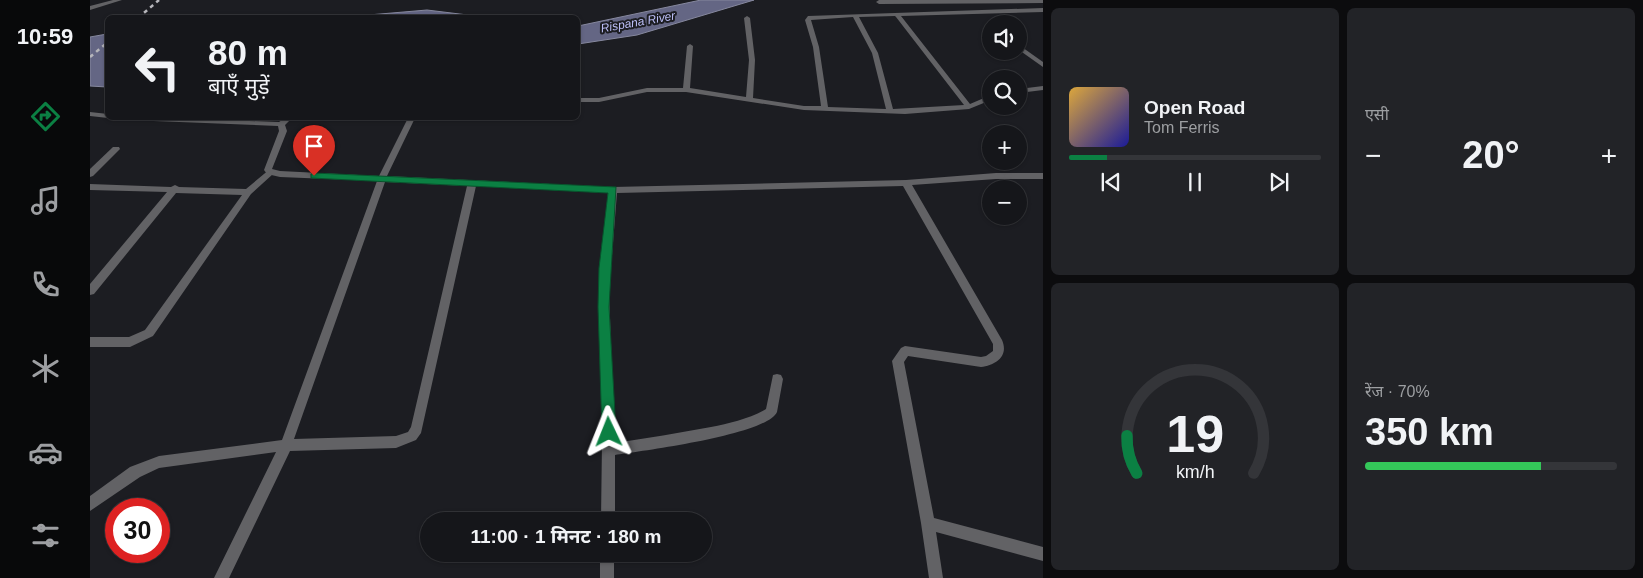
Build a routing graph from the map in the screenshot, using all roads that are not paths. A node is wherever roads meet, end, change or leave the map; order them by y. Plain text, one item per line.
1 (119, 0) edge
2 (1043, 1) edge
3 (879, 2) dead end
4 (90, 8) edge
5 (1043, 10) edge
6 (898, 16) junction
7 (856, 17) junction
8 (747, 18) dead end
9 (690, 46) dead end
10 (1027, 52) edge
11 (1043, 65) edge
12 (1043, 88) edge
13 (686, 90) junction
14 (1027, 90) edge
15 (580, 100) edge
16 (749, 100) junction
17 (982, 101) edge
18 (969, 107) junction
19 (824, 110) junction
20 (890, 112) junction
21 (90, 114) edge
22 (105, 116) edge
23 (179, 120) edge
24 (286, 120) edge
25 (411, 120) edge
26 (281, 124) junction
27 (116, 149) dead end
28 (270, 172) junction
29 (90, 174) edge
30 (1043, 176) edge
31 (382, 178) junction
32 (472, 183) junction
33 (906, 183) junction
34 (90, 187) edge
35 (175, 188) junction
36 (613, 190) junction
37 (248, 192) junction
38 (90, 291) edge
39 (90, 342) edge
40 (777, 379) dead end
41 (286, 445) junction
42 (610, 450) junction
43 (90, 504) edge
44 (608, 512) edge
45 (928, 523) junction
46 (1043, 554) edge
47 (607, 562) edge
48 (221, 578) edge
49 (607, 578) edge
50 (936, 578) edge

1 - 4 street
2 - 3 street
5 - 6 street
6 - 7 street
6 - 18 street
7 - 19 street
7 - 20 street
8 - 16 street
9 - 13 street
10 - 11 street
12 - 14 street
13 - 15 street
13 - 16 street
16 - 19 street
17 - 18 street
18 - 20 street
19 - 20 street
21 - 22 street
23 - 26 street
24 - 26 street
25 - 31 street
26 - 28 street
27 - 29 street
28 - 31 street
28 - 37 street
30 - 33 street
31 - 32 street
31 - 41 street
32 - 36 street
32 - 41 street
33 - 36 street
33 - 45 street
34 - 35 street
35 - 37 street
35 - 38 street
36 - 42 street
37 - 39 street
40 - 42 street
41 - 43 street
41 - 48 street
42 - 44 street
45 - 46 street
45 - 50 street
47 - 49 street

